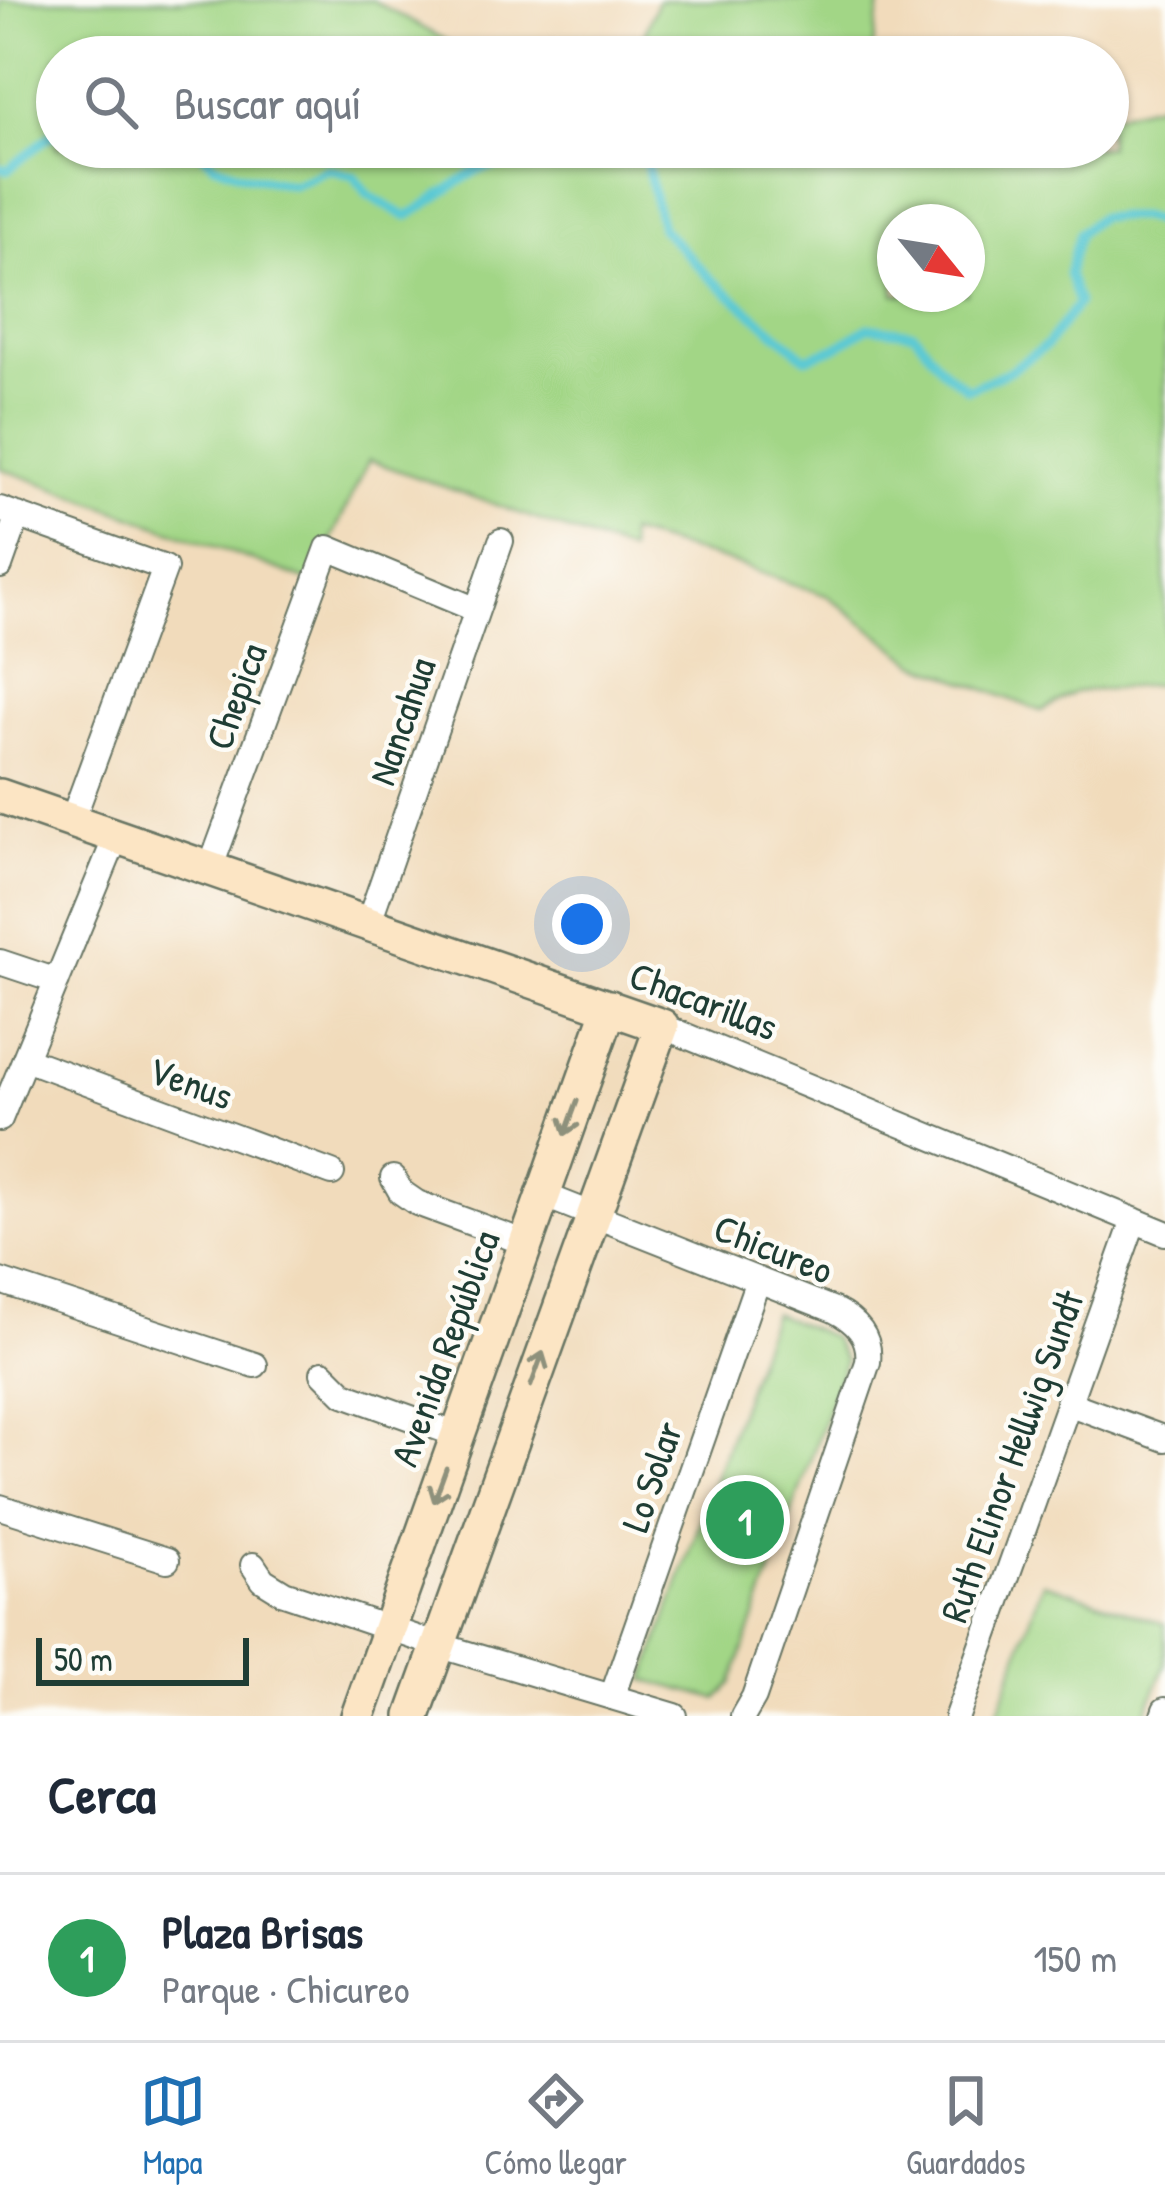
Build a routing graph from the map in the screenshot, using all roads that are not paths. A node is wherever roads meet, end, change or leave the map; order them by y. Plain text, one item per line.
1 (9, 512) edge
2 (502, 542) dead end
3 (0, 566) edge
4 (477, 610) junction
5 (0, 796) edge
6 (72, 821) junction
7 (116, 837) junction
8 (210, 869) junction
9 (368, 924) junction
10 (0, 962) edge
11 (57, 981) junction
12 (610, 1007) junction
13 (662, 1026) junction
14 (25, 1059) junction
15 (0, 1119) edge
16 (332, 1173) dead end
17 (393, 1178) dead end
18 (543, 1195) junction
19 (593, 1214) junction
20 (1133, 1220) junction
21 (1165, 1233) edge
22 (526, 1243) junction
23 (758, 1280) junction
24 (0, 1281) edge
25 (255, 1365) dead end
26 (323, 1373) dead end
27 (1068, 1403) junction
28 (458, 1435) junction
29 (1165, 1438) edge
30 (0, 1507) edge
31 (166, 1559) dead end
32 (253, 1565) dead end
33 (388, 1629) junction
34 (438, 1645) junction
35 (612, 1697) junction
36 (358, 1716) edge
37 (412, 1716) edge
38 (675, 1716) edge
39 (743, 1716) edge
40 (957, 1716) edge

1 - 3 street
1 - 6 street
2 - 4 street, Nancahua
4 - 8 street, Chepica
4 - 9 street, Nancahua
5 - 6 street, Chacarillas
6 - 7 street, Chacarillas
7 - 8 street, Chacarillas
7 - 11 street
8 - 9 street, Chacarillas
9 - 12 street, Chacarillas
10 - 11 street
11 - 14 street
12 - 13 street, Chacarillas
12 -> 18 street, Avenida República
13 - 19 street
13 - 20 street, Chacarillas
14 - 15 street
14 - 16 street, Venus
17 - 22 street
18 - 19 street, Chicureo
18 - 22 street, Avenida República
19 - 23 street, Chicureo
34 -> 19 street
20 - 21 street, Chacarillas
20 - 27 street, Ruth Elinor Hellwig Sundt
22 - 28 street, Avenida República
23 - 35 street, Lo Solar
23 - 39 street, Chicureo
24 - 25 street
26 - 28 street
27 - 29 street
27 - 40 street, Ruth Elinor Hellwig Sundt
28 -> 33 street, Avenida República
30 - 31 street
32 - 33 street
33 - 34 street
33 - 36 street, Avenida República
34 - 35 street
34 - 37 street
35 - 38 street

